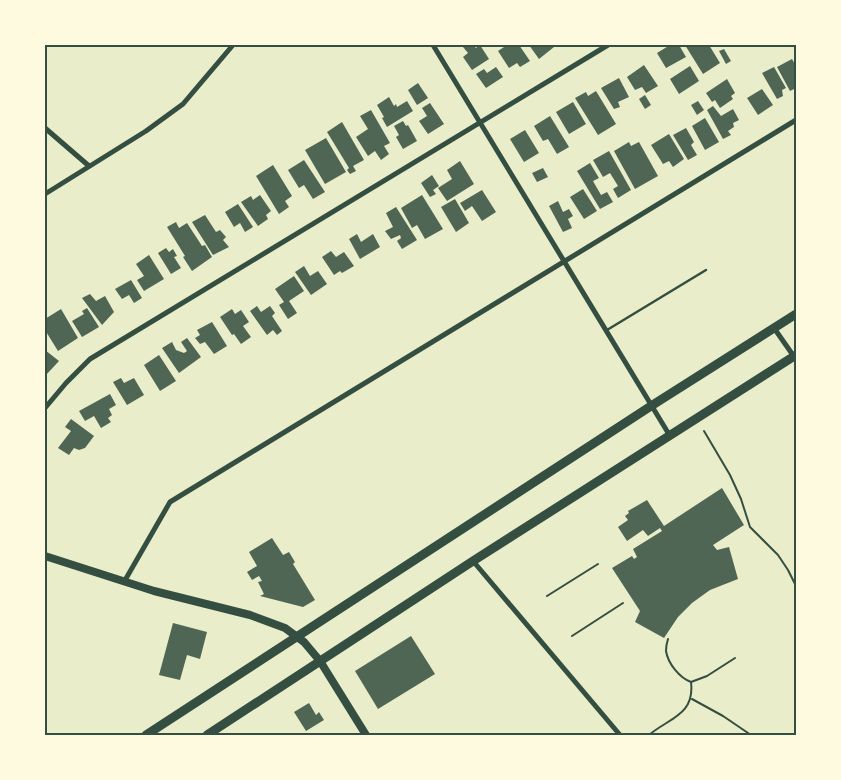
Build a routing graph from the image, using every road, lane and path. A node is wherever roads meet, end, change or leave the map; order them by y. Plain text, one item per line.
1 (233, 45) edge
2 (433, 45) edge
3 (608, 45) edge
4 (796, 120) edge
5 (479, 124) junction
6 (45, 128) edge
7 (89, 166) junction
8 (45, 194) edge
9 (564, 262) junction
10 (706, 270) dead end
11 (796, 314) edge
12 (774, 328) junction
13 (605, 330) junction
14 (795, 357) edge
15 (651, 406) junction
16 (45, 408) edge
17 (704, 431) dead end
18 (670, 436) junction
19 (45, 556) edge
20 (473, 561) junction
21 (598, 564) dead end
22 (124, 582) junction
23 (796, 586) edge
24 (547, 596) dead end
25 (623, 603) dead end
26 (297, 636) junction
27 (572, 636) dead end
28 (668, 639) dead end
29 (735, 658) dead end
30 (320, 661) junction
31 (691, 682) junction
32 (691, 698) junction
33 (146, 735) edge
34 (207, 735) edge
35 (366, 735) edge
36 (620, 735) edge
37 (649, 735) edge
38 (752, 735) edge

1 - 7 street
2 - 5 street
3 - 5 street
4 - 9 street
5 - 9 street
5 - 16 street
6 - 7 street
7 - 8 street
9 - 13 street
9 - 22 street
10 - 13 lane
11 - 12 highway
12 - 14 street
12 - 15 highway
13 - 15 street
14 - 18 highway
15 - 18 street
15 - 26 highway
17 - 23 path
18 - 20 highway
19 - 22 main road
20 - 30 highway
20 - 36 street
21 - 24 path
22 - 26 main road
25 - 27 path
26 - 30 main road
26 - 33 highway
28 - 31 path
29 - 31 path
30 - 34 highway
30 - 35 main road
31 - 32 path
32 - 37 path
32 - 38 path

